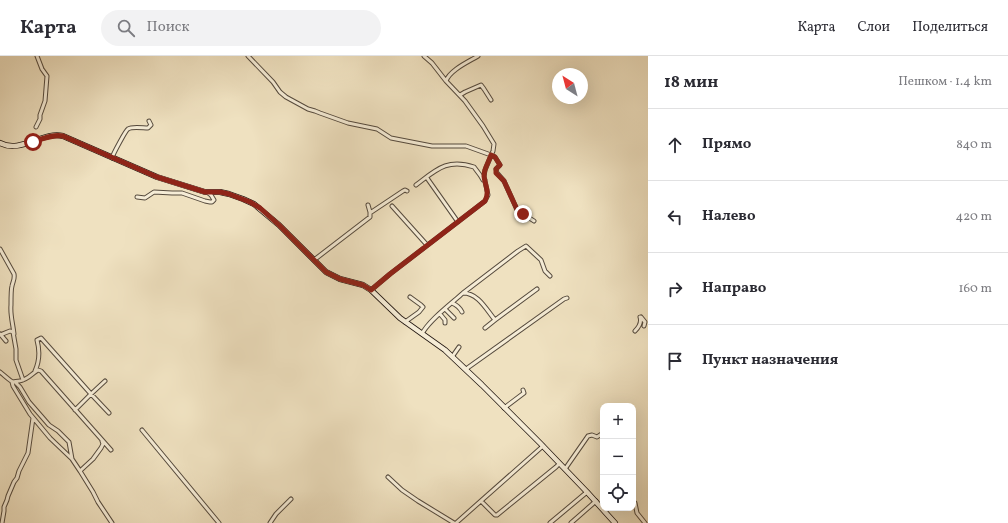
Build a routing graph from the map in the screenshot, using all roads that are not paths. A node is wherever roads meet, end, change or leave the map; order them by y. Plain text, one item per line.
1 (37, 56) edge
2 (248, 56) edge
3 (424, 56) edge
4 (478, 56) edge
5 (446, 81) junction
6 (460, 95) junction
7 (491, 100) dead end
8 (149, 121) dead end
9 (36, 127) dead end
10 (0, 143) edge
11 (491, 155) junction
12 (112, 158) junction
13 (427, 178) junction
14 (485, 180) junction
15 (416, 185) dead end
16 (407, 191) dead end
17 (208, 192) junction
18 (137, 197) dead end
19 (368, 205) dead end
20 (392, 206) dead end
21 (370, 213) junction
22 (534, 221) dead end
23 (458, 222) junction
24 (427, 245) junction
25 (0, 249) edge
26 (314, 260) junction
27 (550, 276) dead end
28 (537, 289) dead end
29 (371, 290) junction
30 (463, 293) junction
31 (410, 297) dead end
32 (567, 298) dead end
33 (452, 303) junction
34 (445, 309) junction
35 (462, 312) dead end
36 (440, 314) junction
37 (454, 318) dead end
38 (495, 320) junction
39 (405, 322) junction
40 (445, 323) dead end
41 (644, 326) dead end
42 (485, 328) dead end
43 (635, 331) dead end
44 (0, 334) edge
45 (14, 334) junction
46 (422, 334) junction
47 (6, 340) dead end
48 (459, 347) dead end
49 (452, 357) junction
50 (466, 369) junction
51 (0, 372) edge
52 (34, 373) junction
53 (23, 380) junction
54 (105, 381) dead end
55 (14, 382) junction
56 (523, 390) dead end
57 (91, 394) junction
58 (504, 408) junction
59 (75, 410) junction
60 (109, 413) dead end
61 (33, 418) junction
62 (142, 430) dead end
63 (600, 435) edge
64 (102, 440) junction
65 (543, 446) junction
66 (111, 450) dead end
67 (72, 459) junction
68 (559, 464) junction
69 (565, 469) junction
70 (80, 471) junction
71 (388, 477) dead end
72 (587, 492) junction
73 (291, 499) dead end
74 (482, 501) junction
75 (596, 501) junction
76 (636, 508) edge
77 (612, 522) edge
78 (2, 523) edge
79 (112, 523) edge
80 (219, 523) edge
81 (270, 523) edge
82 (455, 523) edge
83 (550, 523) edge
84 (571, 523) edge
85 (645, 523) edge

1 - 9 street
2 - 11 street
3 - 5 street
4 - 5 street
5 - 6 street
6 - 7 street
6 - 11 street
8 - 12 street
10 - 12 street
11 - 14 street
11 - 22 street
12 - 17 street
13 - 14 street
13 - 15 street
13 - 23 street
14 - 23 street
16 - 21 street
17 - 18 street
17 - 26 street
19 - 21 street
20 - 24 street
21 - 26 street
23 - 24 street
24 - 29 street
25 - 45 street
26 - 29 street
27 - 30 street
28 - 38 street
29 - 39 street
30 - 33 street
30 - 38 street
31 - 39 street
32 - 50 street
33 - 34 street
33 - 35 street
34 - 36 street
34 - 37 street
36 - 40 street
36 - 46 street
38 - 42 street
39 - 46 street
41 - 43 street
44 - 45 street
44 - 47 street
45 - 53 street
46 - 49 street
48 - 49 street
49 - 50 street
50 - 58 street
51 - 55 street
52 - 53 street
52 - 57 street
52 - 59 street
53 - 55 street
54 - 57 street
55 - 61 street
55 - 67 street
56 - 58 street
57 - 59 street
57 - 60 street
58 - 65 street
59 - 64 street
61 - 67 street
61 - 78 street
62 - 80 street
63 - 69 street
64 - 66 street
64 - 70 street
65 - 68 street
65 - 74 street
67 - 70 street
68 - 69 street
68 - 74 street
69 - 72 street
70 - 79 street
71 - 82 street
72 - 75 street
72 - 83 street
73 - 81 street
74 - 82 street
75 - 77 street
75 - 84 street
76 - 85 street

